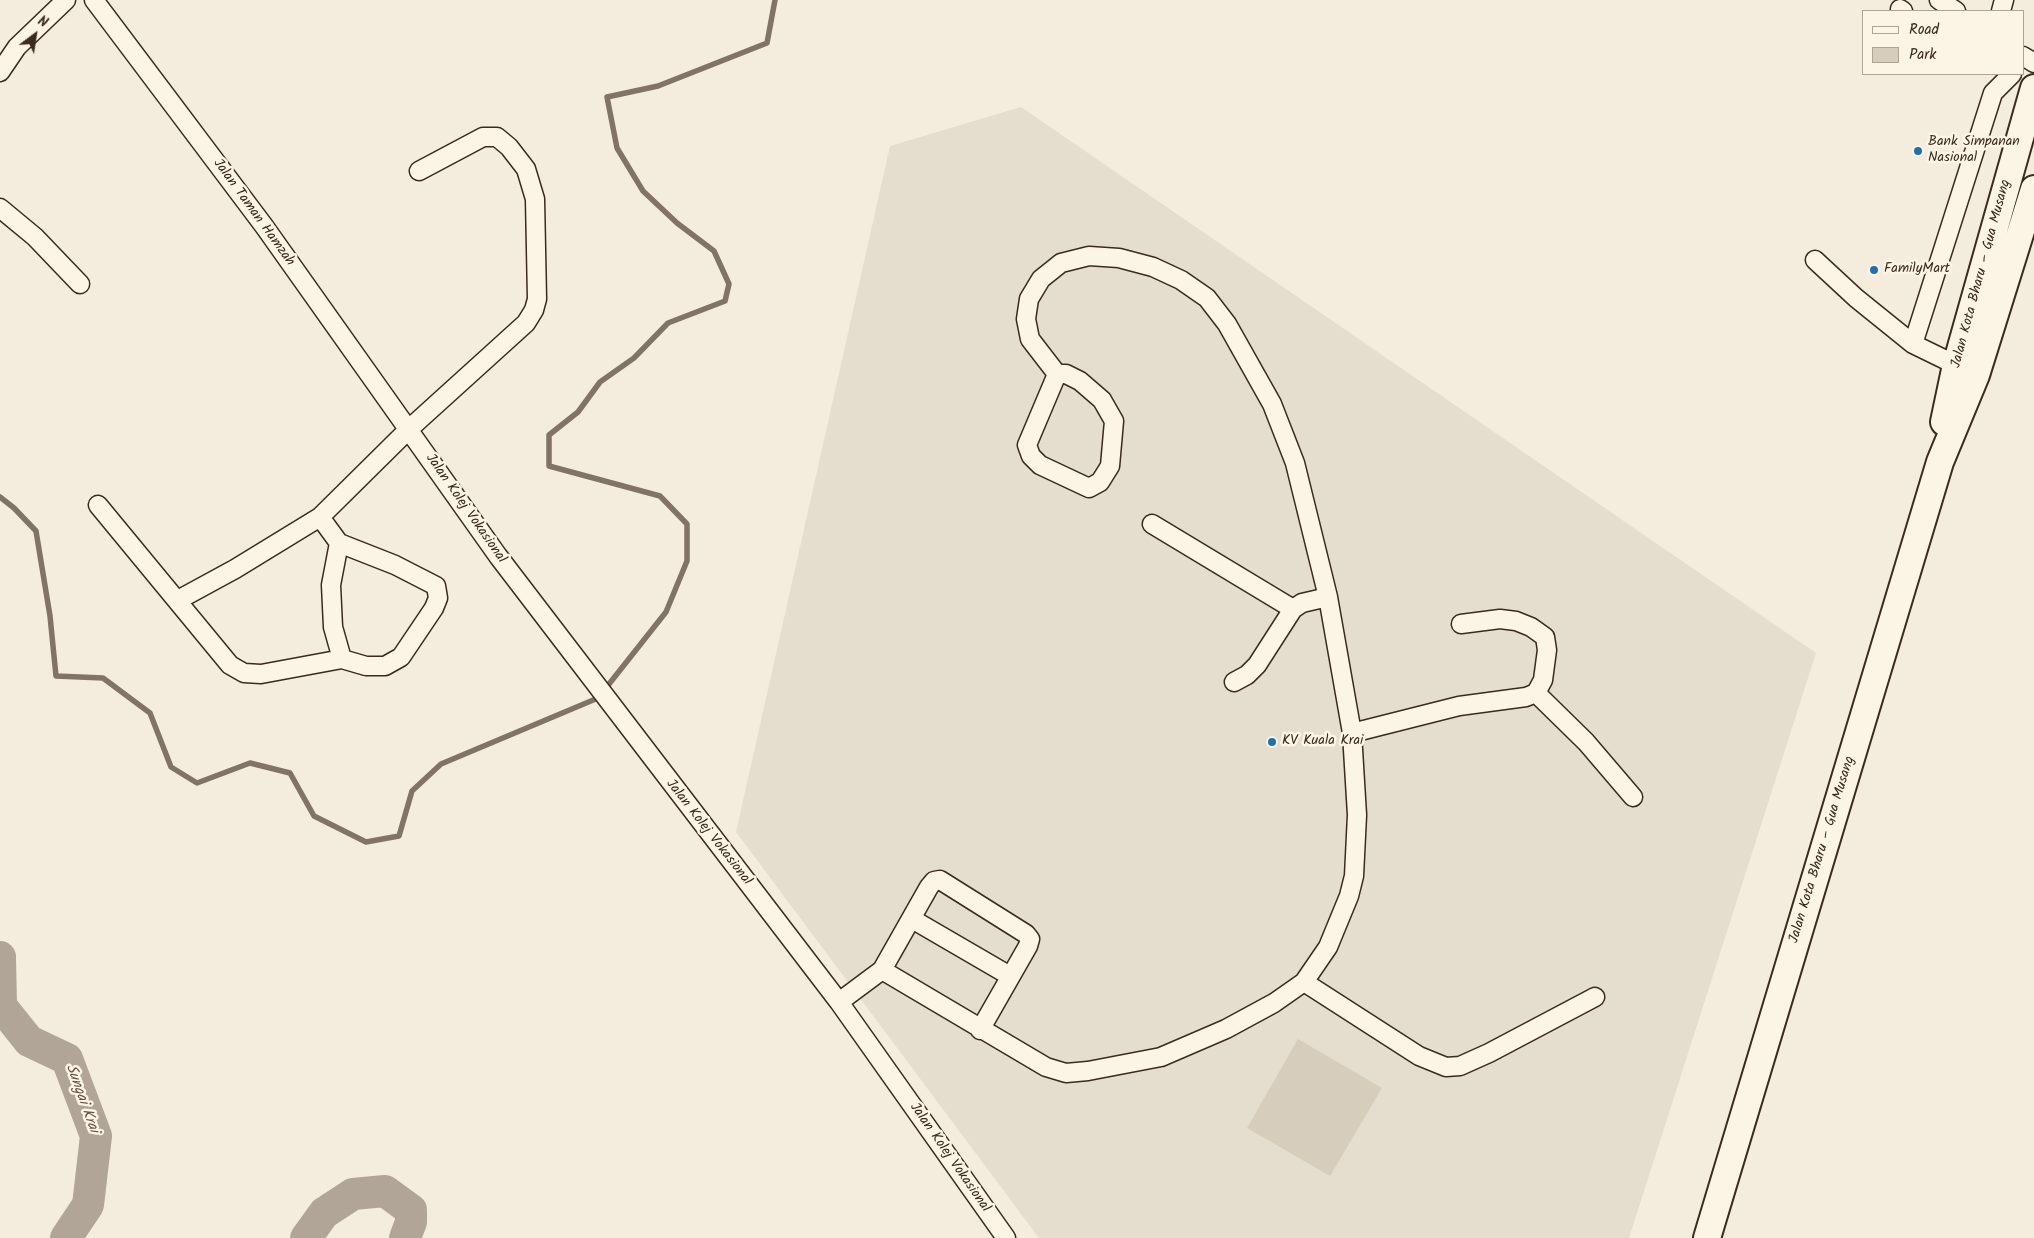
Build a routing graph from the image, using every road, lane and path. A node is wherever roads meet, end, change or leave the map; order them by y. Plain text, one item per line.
1 (66, 0) edge
2 (94, 0) edge
3 (1939, 0) edge
4 (1954, 10) edge
5 (0, 72) edge
6 (2002, 76) edge
7 (2034, 88) edge
8 (419, 171) dead end
9 (2034, 189) edge
10 (0, 208) edge
11 (1815, 260) dead end
12 (80, 284) dead end
13 (1913, 344) junction
14 (1956, 365) junction
15 (1057, 374) junction
16 (409, 429) junction
17 (1940, 462) junction
18 (98, 505) dead end
19 (320, 517) junction
20 (1152, 524) dead end
21 (339, 544) junction
22 (1328, 597) junction
23 (178, 600) junction
24 (1293, 609) junction
25 (1461, 624) dead end
26 (342, 659) junction
27 (1234, 682) dead end
28 (1536, 693) junction
29 (1352, 733) junction
30 (1633, 797) dead end
31 (912, 919) junction
32 (882, 970) junction
33 (1010, 976) junction
34 (1304, 982) junction
35 (1594, 997) dead end
36 (839, 1002) junction
37 (980, 1030) junction
38 (1006, 1238) edge
39 (1707, 1238) edge

1 - 5 street
2 - 16 street, Jalan Taman Hamzah
3 - 4 street
6 - 13 street
7 - 14 highway, Jalan Kota Bharu – Gua Musang
8 - 16 street
9 - 17 highway, Jalan Kota Bharu – Gua Musang
10 - 12 street
11 - 13 street
13 - 14 street
14 - 17 highway, Jalan Kota Bharu – Gua Musang
15 - 15 street
15 - 22 street
16 - 19 street
16 - 36 street, Jalan Kolej Vokasional
17 - 39 highway, Jalan Kota Bharu – Gua Musang
18 - 23 street
19 - 21 street
19 - 23 street
20 - 24 street
21 - 26 street
21 - 26 street
22 - 24 street
22 - 29 street
23 - 26 street
24 - 27 street
25 - 28 street
28 - 29 street
28 - 30 street
29 - 34 street
31 - 32 street
31 - 33 street
31 - 33 street
32 - 36 street
32 - 37 street
33 - 37 street
34 - 35 street
34 - 37 street
36 - 38 street, Jalan Kolej Vokasional

